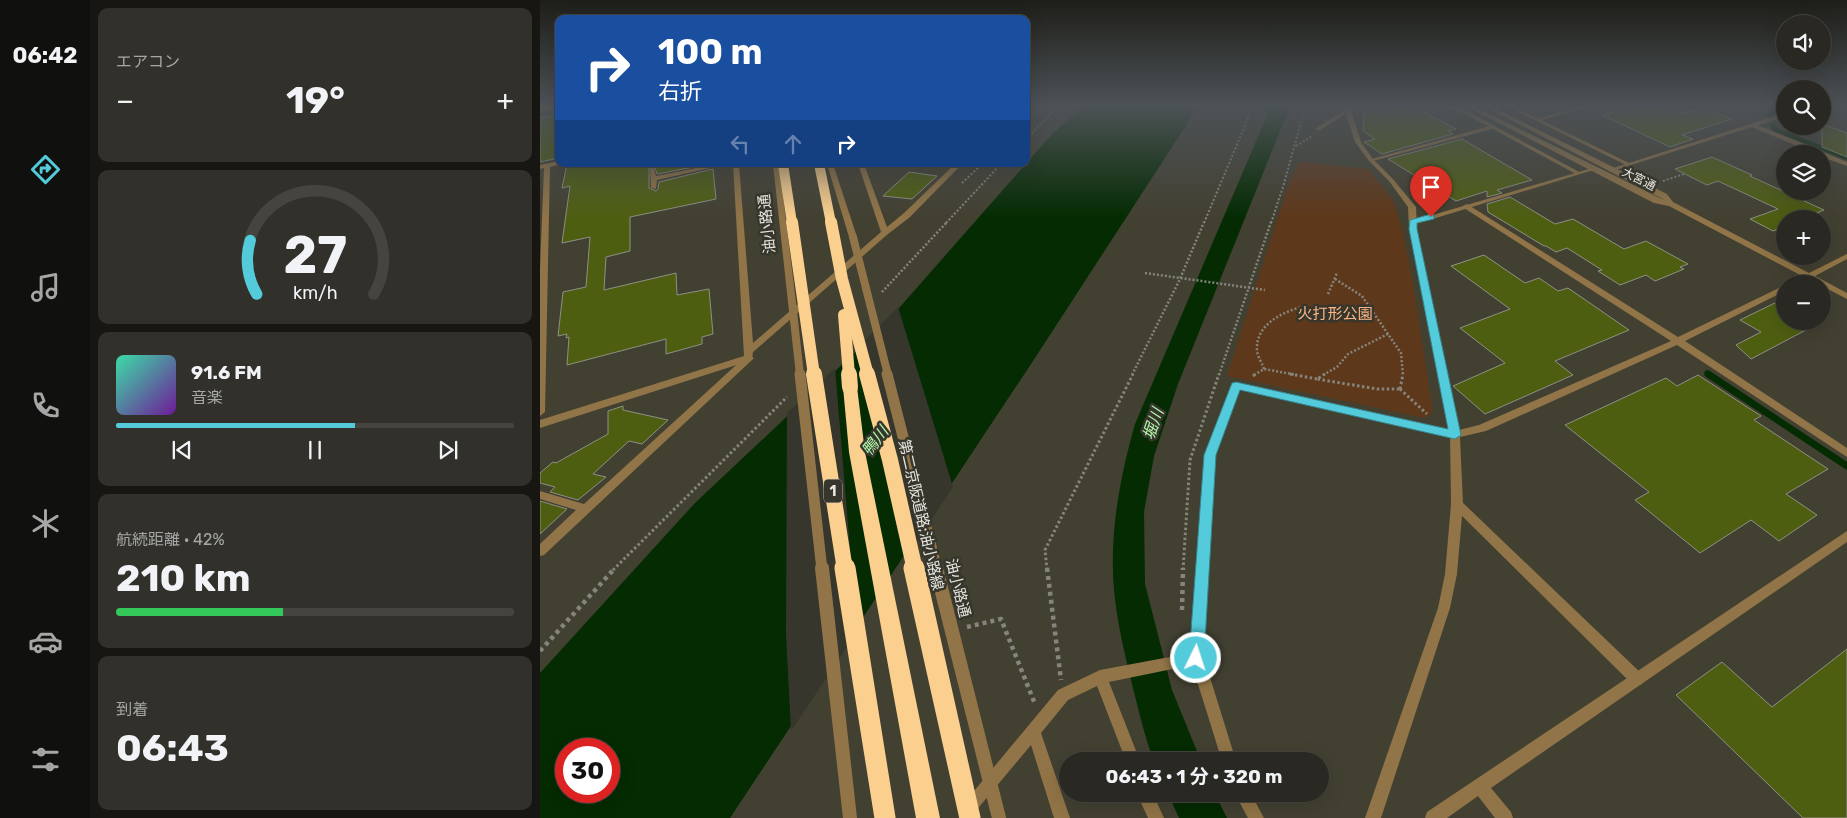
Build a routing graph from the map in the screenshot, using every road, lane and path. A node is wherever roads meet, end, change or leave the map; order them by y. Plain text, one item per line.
1 (1238, 142) edge
2 (1297, 142) edge
3 (1304, 142) edge
4 (1358, 142) edge
5 (1439, 142) edge
6 (1520, 142) edge
7 (1541, 142) edge
8 (1559, 142) edge
9 (1584, 142) edge
10 (1700, 142) edge
11 (1296, 146) junction
12 (1831, 158) edge
13 (1371, 160) junction
14 (1628, 164) junction
15 (1847, 164) edge
16 (544, 166) edge
17 (711, 167) edge
18 (736, 167) edge
19 (776, 167) edge
20 (783, 167) edge
21 (820, 167) edge
22 (831, 167) edge
23 (862, 167) edge
24 (956, 167) edge
25 (979, 167) edge
26 (999, 167) edge
27 (1594, 169) junction
28 (1613, 169) junction
29 (652, 170) dead end
30 (1578, 173) junction
31 (1684, 174) dead end
32 (653, 179) junction
33 (962, 183) dead end
34 (1656, 183) dead end
35 (654, 188) dead end
36 (1671, 204) junction
37 (1467, 206) junction
38 (1413, 222) junction
39 (884, 232) junction
40 (1847, 256) edge
41 (1145, 273) dead end
42 (1337, 273) dead end
43 (1806, 275) edge
44 (1810, 275) edge
45 (842, 279) junction
46 (1180, 279) junction
47 (1334, 279) junction
48 (1249, 288) junction
49 (1831, 288) edge
50 (1265, 290) dead end
51 (1776, 292) edge
52 (1328, 294) dead end
53 (1847, 296) edge
54 (878, 297) dead end
55 (1304, 306) dead end
56 (1388, 334) junction
57 (1678, 341) junction
58 (749, 354) junction
59 (1264, 369) junction
60 (1317, 379) junction
61 (1249, 388) junction
62 (1400, 389) junction
63 (790, 393) dead end
64 (540, 412) edge
65 (540, 424) edge
66 (1422, 428) junction
67 (1455, 435) junction
68 (1847, 453) edge
69 (542, 495) dead end
70 (1457, 504) junction
71 (586, 509) junction
72 (1847, 536) edge
73 (542, 548) edge
74 (952, 630) junction
75 (540, 651) edge
76 (1196, 658) junction
77 (1100, 677) junction
78 (1637, 679) junction
79 (1063, 695) junction
80 (1037, 725) junction
81 (1129, 752) edge
82 (1225, 752) edge
83 (1480, 786) junction
84 (1149, 802) edge
85 (1247, 802) edge
86 (850, 818) edge
87 (885, 818) edge
88 (928, 818) edge
89 (960, 818) edge
90 (970, 818) edge
91 (999, 818) edge
92 (1062, 818) edge
93 (1156, 818) edge
94 (1256, 818) edge
95 (1373, 818) edge
96 (1433, 818) edge
97 (1505, 818) edge

1 - 46 path
2 - 11 path
3 - 11 path
4 - 13 street
5 - 13 street
6 - 30 street
7 - 27 street, 大宮通
8 - 28 street, 大宮通
9 - 14 street
10 - 14 street
11 - 48 path
12 - 15 street
13 - 38 street
14 - 28 street
16 - 64 street
17 - 32 street
18 - 58 street
19 - 86 street, 油小路通, bridge
20 - 87 highway, 1, bridge
21 - 45 highway, 第二京阪道路;油小路線, bridge
22 - 74 street, 油小路通, bridge
23 - 39 street
24 - 39 street
25 - 33 path
26 - 54 path
27 - 30 street
27 - 36 street, 大宮通
28 - 36 street, 大宮通
29 - 32 street
30 - 37 street
31 - 34 path
32 - 35 street
36 - 43 street, 大宮通
37 - 38 street
37 - 57 street
38 - 67 street
39 - 58 street
40 - 44 street
41 - 46 path
42 - 47 path
45 - 88 highway, bridge
45 - 90 highway, 第二京阪道路;油小路線, bridge
46 - 48 path
46 - 79 path
47 - 52 path
47 - 56 path
48 - 50 path
49 - 53 street, 大宮通
51 - 57 street
55 - 59 path
56 - 60 path
56 - 62 path
57 - 67 street
57 - 68 street
58 - 65 street
58 - 71 street
59 - 60 path
59 - 61 path
60 - 62 path
61 - 66 street
61 - 76 street
62 - 66 path
63 - 75 path
66 - 67 street
67 - 70 street
69 - 71 street
70 - 78 street
70 - 95 street
71 - 73 street
72 - 78 street
74 - 80 path
74 - 91 street, 油小路通, bridge
76 - 77 street
76 - 82 street
77 - 79 street
77 - 81 street
78 - 83 street
79 - 80 street
80 - 89 street
80 - 92 street
83 - 96 street
83 - 97 street
84 - 93 street
85 - 94 street

